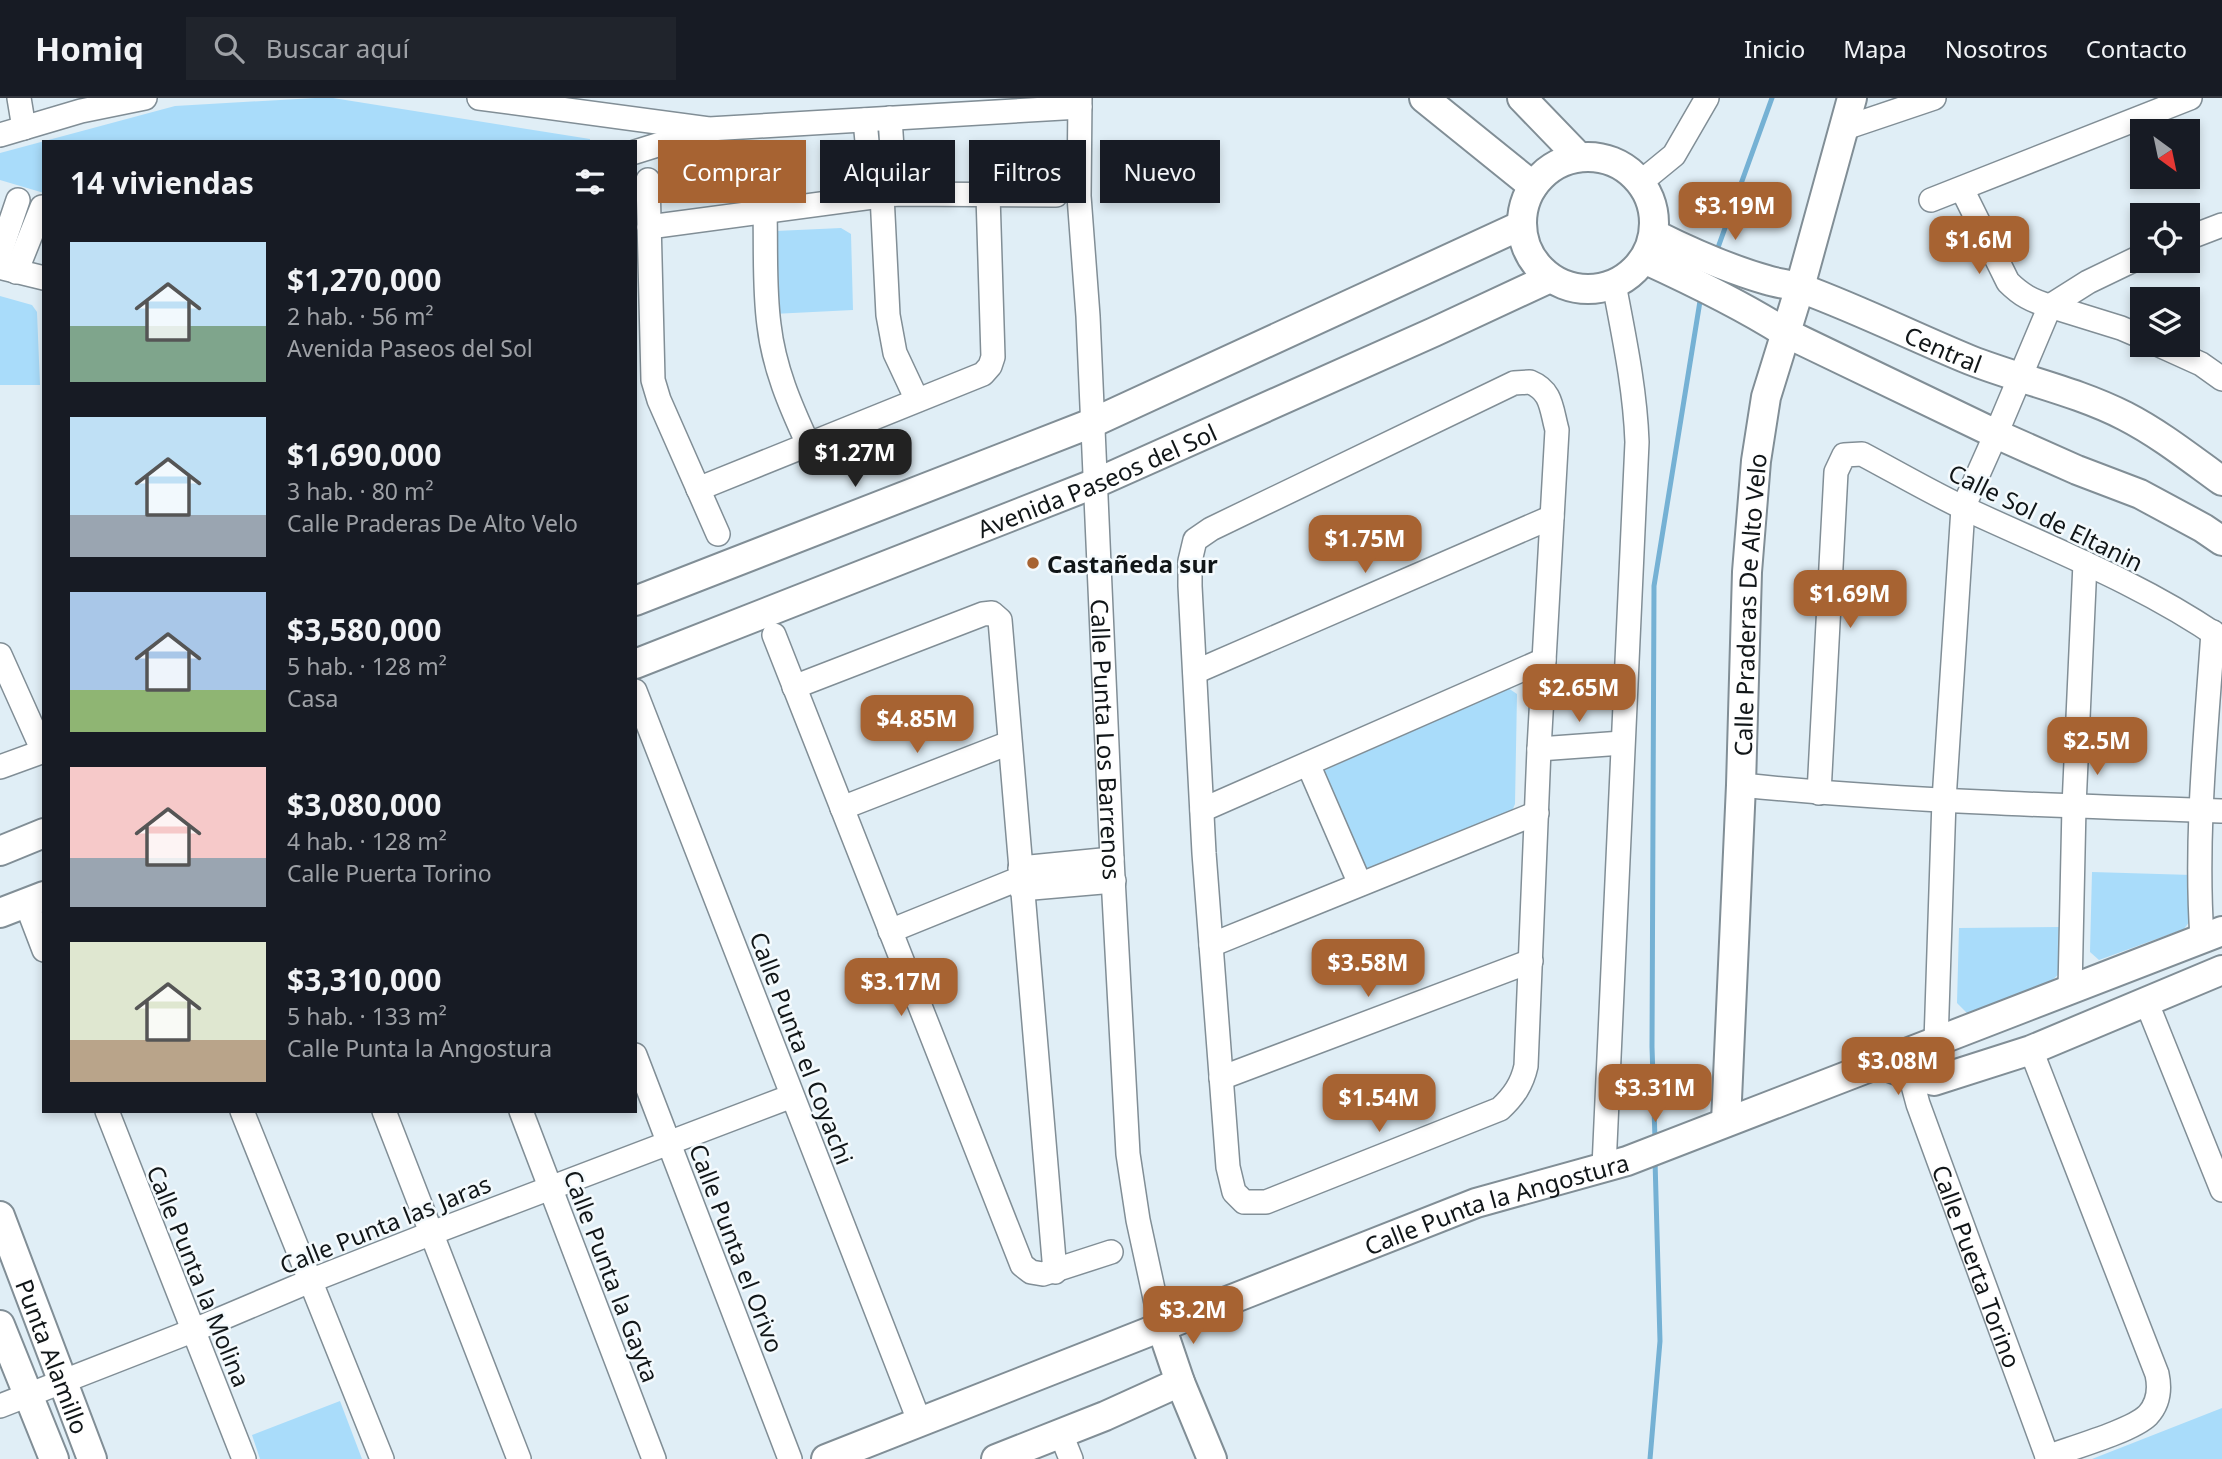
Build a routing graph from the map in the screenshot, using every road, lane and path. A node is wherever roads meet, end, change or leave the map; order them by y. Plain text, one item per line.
1 (19, 98) edge
2 (145, 98) edge
3 (479, 98) edge
4 (1424, 98) edge
5 (1522, 98) edge
6 (1707, 98) edge
7 (1852, 98) edge
8 (1934, 98) edge
9 (2190, 98) edge
10 (1080, 102) edge
11 (890, 118) junction
12 (865, 120) junction
13 (24, 128) junction
14 (709, 129) junction
15 (1842, 129) junction
16 (0, 135) edge
17 (870, 140) edge
18 (888, 140) edge
19 (637, 151) edge
20 (1579, 157) junction
21 (648, 180) dead end
22 (1641, 182) junction
23 (1533, 186) junction
24 (1962, 189) junction
25 (9, 196) edge
26 (1931, 200) dead end
27 (824, 203) edge
28 (883, 203) edge
29 (988, 203) edge
30 (42, 207) edge
31 (42, 209) edge
32 (765, 211) junction
33 (1522, 225) junction
34 (2222, 225) edge
35 (649, 226) junction
36 (2200, 233) edge
37 (1649, 247) junction
38 (0, 253) edge
39 (2130, 262) edge
40 (1684, 263) junction
41 (8, 269) edge
42 (42, 278) edge
43 (1550, 278) junction
44 (1614, 284) junction
45 (1800, 287) junction
46 (2050, 306) junction
47 (1784, 332) junction
48 (2130, 332) edge
49 (2212, 360) edge
50 (2019, 379) junction
51 (2222, 379) edge
52 (917, 400) junction
53 (1092, 423) junction
54 (1996, 434) junction
55 (808, 444) junction
56 (2222, 481) edge
57 (1097, 483) junction
58 (698, 489) junction
59 (1963, 508) junction
60 (1552, 517) junction
61 (718, 534) dead end
62 (2222, 541) edge
63 (2085, 563) junction
64 (637, 600) edge
65 (774, 635) dead end
66 (2217, 635) edge
67 (0, 655) edge
68 (1544, 660) junction
69 (637, 663) edge
70 (1195, 672) junction
71 (794, 687) junction
72 (637, 696) edge
73 (1009, 743) junction
74 (1622, 743) junction
75 (42, 747) edge
76 (1539, 749) junction
77 (42, 752) edge
78 (1308, 764) junction
79 (0, 767) edge
80 (1741, 785) junction
81 (1819, 793) junction
82 (1944, 800) junction
83 (2074, 806) junction
84 (842, 808) junction
85 (1202, 810) junction
86 (2212, 811) edge
87 (1537, 813) junction
88 (42, 835) edge
89 (0, 851) edge
90 (1113, 870) junction
91 (1021, 878) junction
92 (1360, 884) junction
93 (23, 904) edge
94 (890, 931) junction
95 (2212, 934) edge
96 (1211, 945) junction
97 (42, 946) edge
98 (1531, 961) junction
99 (2222, 970) edge
100 (2070, 990) junction
101 (2146, 1001) junction
102 (1936, 1042) junction
103 (2031, 1050) junction
104 (637, 1060) edge
105 (1916, 1069) junction
106 (1222, 1078) junction
107 (792, 1096) junction
108 (108, 1113) edge
109 (243, 1113) edge
110 (385, 1113) edge
111 (522, 1113) edge
112 (1713, 1128) junction
113 (669, 1143) junction
114 (1615, 1164) junction
115 (551, 1187) junction
116 (2222, 1189) edge
117 (0, 1216) edge
118 (432, 1233) junction
119 (1111, 1252) dead end
120 (1055, 1272) junction
121 (310, 1281) junction
122 (0, 1325) edge
123 (1161, 1326) junction
124 (192, 1331) junction
125 (62, 1382) junction
126 (1180, 1382) junction
127 (28, 1395) junction
128 (0, 1406) edge
129 (920, 1423) junction
130 (1066, 1446) edge
131 (2047, 1458) edge
132 (54, 1459) edge
133 (92, 1459) edge
134 (244, 1459) edge
135 (382, 1459) edge
136 (519, 1459) edge
137 (654, 1459) edge
138 (790, 1459) edge
139 (826, 1459) edge
140 (996, 1459) edge
141 (1212, 1459) edge

1 - 13 street
2 - 13 street
3 - 14 street
4 - 23 street
5 - 20 street
6 - 22 street
7 - 15 street, Calle Praderas De Alto Velo
8 - 15 street
9 - 24 street
10 - 11 street
10 - 53 street, Calle Punta Los Barrenos
11 - 12 street
11 - 18 street
12 - 14 street
12 - 17 street
13 - 16 street
14 - 19 street
15 - 45 street, Calle Praderas De Alto Velo
20 - 22 street
20 - 23 street
21 - 35 street
22 - 37 street
23 - 33 street
24 - 26 street
24 - 46 street
25 - 30 street
25 - 38 street
27 - 32 street
28 - 52 street
29 - 52 street
31 - 41 street
32 - 35 street
32 - 55 street
33 - 43 street
33 - 53 street
34 - 36 street
35 - 58 street
37 - 40 street
37 - 44 street
39 - 46 street
40 - 45 street, Central
40 - 47 street
41 - 42 street
43 - 44 street
43 - 57 street, Avenida Paseos del Sol
44 - 74 street
45 - 47 street, Calle Praderas De Alto Velo
45 - 50 street, Central
46 - 48 street
46 - 50 street
47 - 54 street
47 - 80 street, Calle Praderas De Alto Velo
49 - 51 street
50 - 54 street
50 - 56 street, Central
52 - 55 street
53 - 57 street, Calle Punta Los Barrenos
53 - 64 street
54 - 59 street
54 - 62 street
55 - 58 street
57 - 69 street, Avenida Paseos del Sol
57 - 90 street, Calle Punta Los Barrenos
58 - 61 street
59 - 63 street, Calle Sol de Eltanin
59 - 81 street, Calle Sol de Eltanin
59 - 82 street
60 - 68 street
60 - 70 street
60 - 70 street
63 - 66 street, Calle Sol de Eltanin
63 - 83 street
65 - 71 street
66 - 86 street
67 - 75 street
68 - 76 street
68 - 78 street
70 - 85 street
71 - 73 street
71 - 84 street
72 - 107 street, Calle Punta el Coyachi
73 - 84 street
73 - 91 street
74 - 76 street
74 - 114 street
76 - 87 street
77 - 79 street
78 - 85 street
78 - 92 street
80 - 81 street
80 - 112 street, Calle Praderas De Alto Velo
81 - 82 street
82 - 83 street
82 - 102 street
83 - 86 street
83 - 100 street
84 - 94 street
85 - 96 street
86 - 95 street
87 - 92 street
87 - 98 street
88 - 89 street
90 - 91 street
90 - 123 street, Calle Punta Los Barrenos
91 - 94 street
91 - 120 street
92 - 96 street
93 - 97 street
94 - 120 street
95 - 100 street
96 - 106 street
98 - 106 street
98 - 106 street
99 - 101 street
100 - 102 street
101 - 103 street
101 - 116 street
102 - 105 street
103 - 105 street
103 - 131 street
104 - 113 street, Calle Punta el Orivo
105 - 112 street, Calle Punta la Angostura
105 - 131 street, Calle Puerta Torino
107 - 113 street, Calle Punta las Jaras
107 - 129 street, Calle Punta el Coyachi
108 - 124 street, Calle Punta la Molina
109 - 121 street
110 - 118 street
111 - 115 street, Calle Punta la Gayta
112 - 114 street, Calle Punta la Angostura
113 - 115 street, Calle Punta las Jaras
113 - 138 street, Calle Punta el Orivo
114 - 123 street, Calle Punta la Angostura
115 - 118 street, Calle Punta las Jaras
115 - 137 street, Calle Punta la Gayta
117 - 125 street, Punta Alamillo
118 - 121 street, Calle Punta las Jaras
118 - 136 street
119 - 120 street
121 - 124 street, Calle Punta las Jaras
121 - 135 street
122 - 127 street
123 - 126 street
123 - 129 street, Calle Punta la Angostura
124 - 125 street, Calle Punta las Jaras
124 - 134 street, Calle Punta la Molina
125 - 127 street, Calle Punta las Jaras
125 - 133 street, Punta Alamillo
126 - 130 street
126 - 141 street
127 - 128 street, Calle Punta las Jaras
127 - 132 street
129 - 139 street, Calle Punta la Angostura
130 - 140 street

